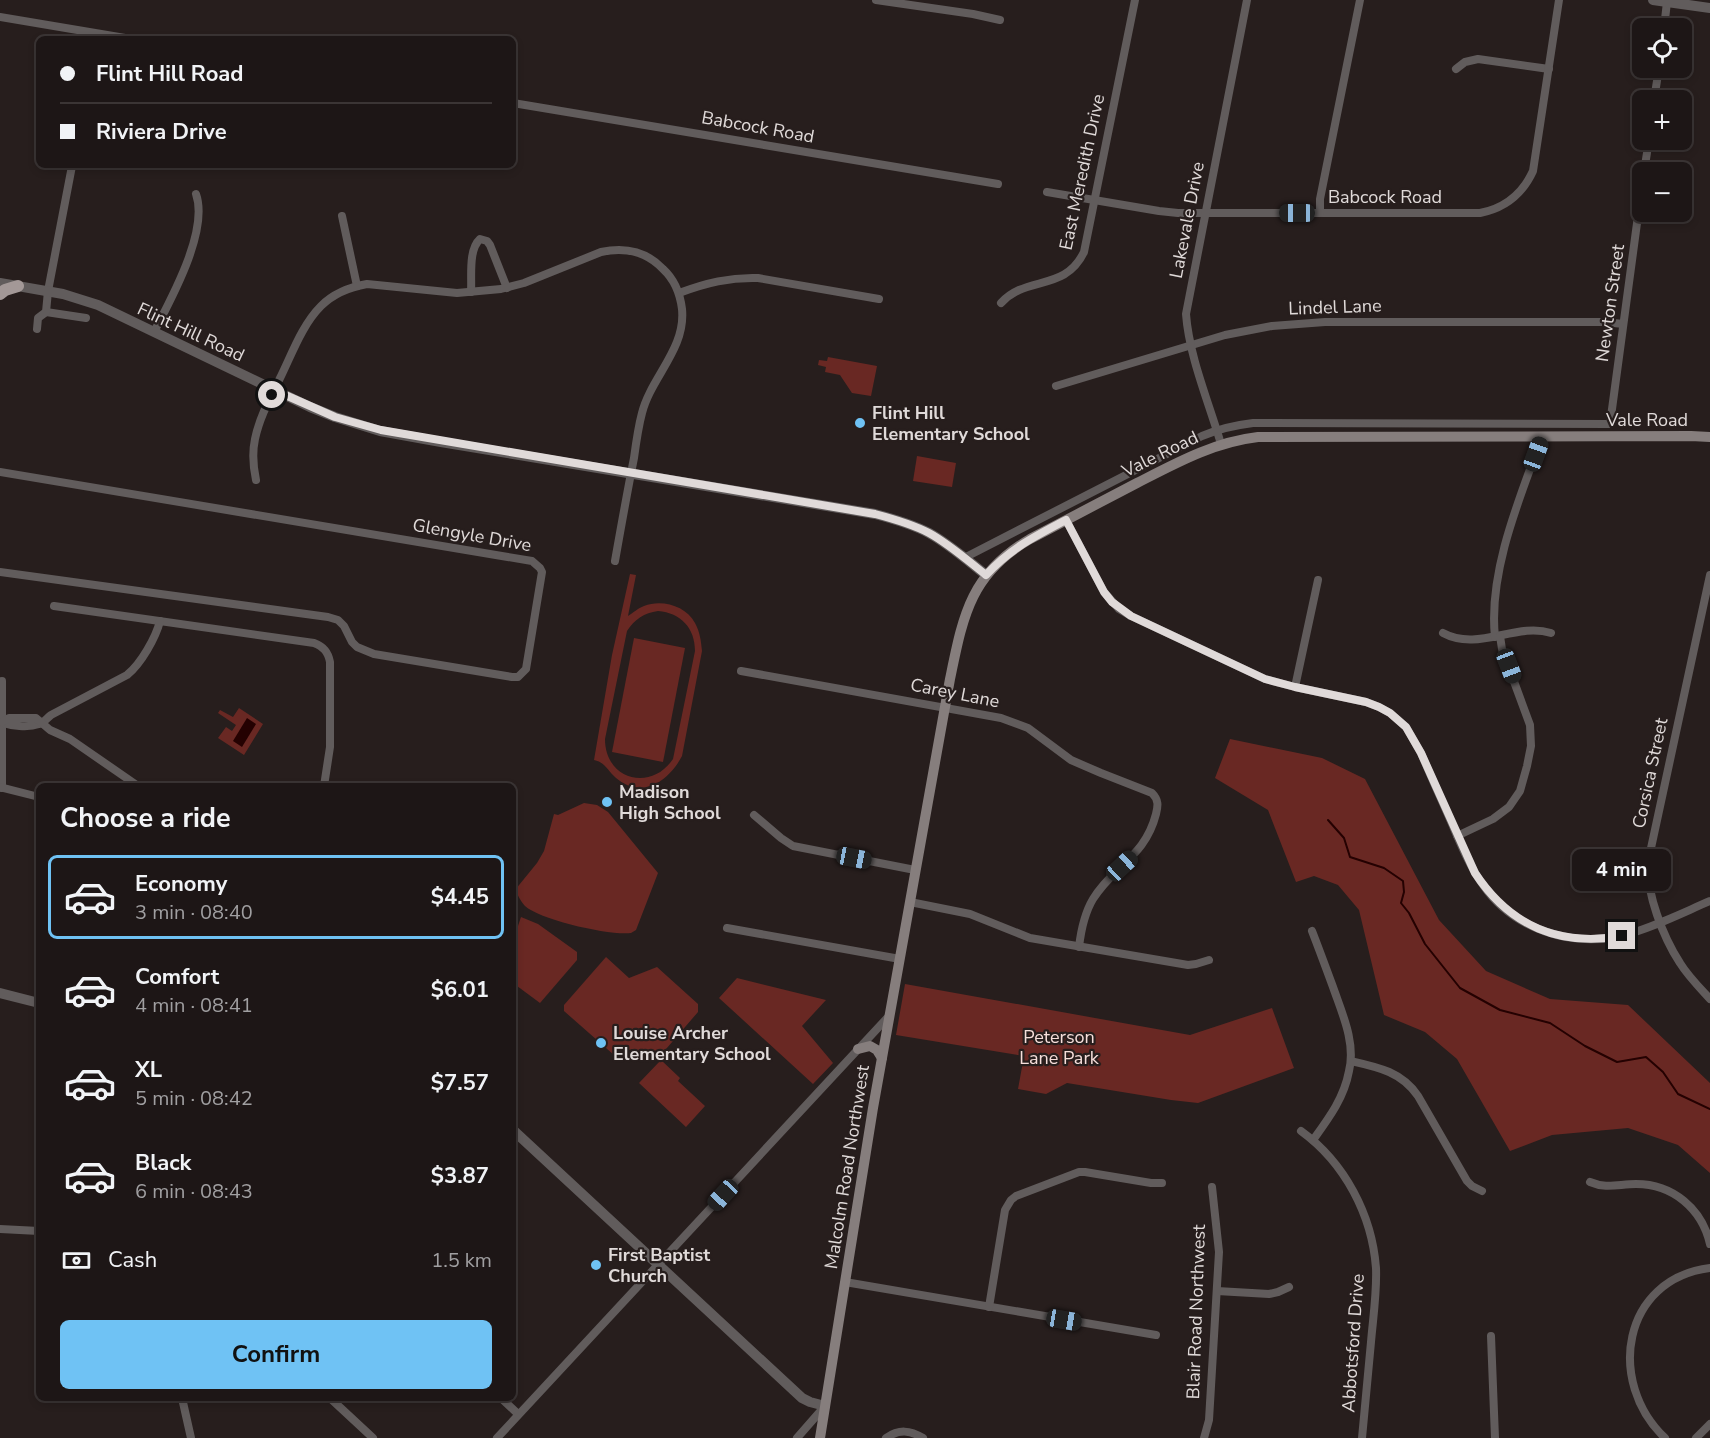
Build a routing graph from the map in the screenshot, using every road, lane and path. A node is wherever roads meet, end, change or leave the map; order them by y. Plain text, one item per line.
1 (876, 0) edge
2 (1135, 0) edge
3 (1247, 0) edge
4 (1360, 0) edge
5 (1559, 0) edge
6 (1653, 0) edge
7 (1667, 2) junction
8 (1710, 8) edge
9 (0, 17) edge
10 (1665, 18) edge
11 (1000, 20) dead end
12 (113, 36) edge
13 (1456, 69) dead end
14 (1549, 69) junction
15 (516, 104) edge
16 (72, 168) edge
17 (998, 184) dead end
18 (1047, 192) dead end
19 (196, 194) dead end
20 (1095, 200) junction
21 (1205, 213) junction
22 (1320, 213) junction
23 (342, 216) dead end
24 (1637, 222) edge
25 (0, 283) edge
26 (18, 286) junction
27 (357, 286) junction
28 (507, 288) junction
29 (48, 291) junction
30 (471, 292) junction
31 (679, 293) junction
32 (0, 294) edge
33 (879, 299) dead end
34 (1001, 303) dead end
35 (46, 312) junction
36 (86, 318) dead end
37 (1623, 324) junction
38 (37, 328) dead end
39 (154, 332) junction
40 (1191, 345) junction
41 (1056, 386) dead end
42 (274, 390) junction
43 (1610, 424) junction
44 (1217, 429) junction
45 (1604, 436) junction
46 (1616, 436) junction
47 (1542, 437) junction
48 (1710, 437) edge
49 (1221, 444) junction
50 (0, 472) edge
51 (630, 473) junction
52 (256, 480) dead end
53 (1066, 520) junction
54 (964, 558) junction
55 (615, 561) dead end
56 (0, 572) edge
57 (986, 575) junction
58 (1710, 575) edge
59 (1318, 580) dead end
60 (54, 606) dead end
61 (160, 621) junction
62 (1443, 633) dead end
63 (1551, 633) dead end
64 (1497, 637) junction
65 (741, 671) dead end
66 (2, 681) dead end
67 (1295, 687) junction
68 (945, 707) junction
69 (1, 722) edge
70 (43, 723) junction
71 (134, 783) edge
72 (324, 783) edge
73 (1, 788) edge
74 (36, 796) edge
75 (754, 814) dead end
76 (1457, 836) junction
77 (915, 870) junction
78 (1710, 901) edge
79 (909, 902) junction
80 (1660, 921) junction
81 (727, 928) dead end
82 (1312, 931) dead end
83 (1079, 947) junction
84 (900, 959) junction
85 (1209, 960) dead end
86 (0, 993) edge
87 (1710, 999) edge
88 (36, 1002) edge
89 (889, 1016) junction
90 (858, 1049) junction
91 (882, 1058) junction
92 (1351, 1061) junction
93 (1301, 1131) dead end
94 (516, 1133) edge
95 (1313, 1140) junction
96 (1590, 1182) dead end
97 (1162, 1183) dead end
98 (1212, 1186) dead end
99 (1482, 1191) dead end
100 (0, 1229) edge
101 (36, 1231) edge
102 (1710, 1244) edge
103 (658, 1264) junction
104 (1710, 1268) edge
105 (845, 1282) junction
106 (1289, 1287) dead end
107 (1217, 1291) junction
108 (989, 1307) junction
109 (1156, 1335) dead end
110 (1491, 1336) dead end
111 (183, 1401) edge
112 (333, 1401) edge
113 (504, 1401) edge
114 (825, 1406) junction
115 (518, 1414) junction
116 (1710, 1424) edge
117 (191, 1438) edge
118 (373, 1438) edge
119 (497, 1438) edge
120 (797, 1438) edge
121 (820, 1438) edge
122 (886, 1438) edge
123 (923, 1438) edge
124 (1204, 1438) edge
125 (1362, 1438) edge
126 (1495, 1438) edge
127 (1665, 1438) edge
128 (1696, 1438) edge

1 - 11 street
2 - 20 street, East Meredith Drive
3 - 21 street, Lakevale Drive
4 - 22 street
5 - 14 street, Babcock Road
6 - 7 street
7 - 8 street
7 - 10 street
9 - 12 street
13 - 14 street
14 - 22 street, Babcock Road
15 - 17 street, Babcock Road
16 - 29 street
18 - 20 street, Babcock Road
19 - 39 street
20 - 21 street, Babcock Road
20 - 34 street, East Meredith Drive
21 - 22 street, Babcock Road
21 - 40 street, Lakevale Drive
23 - 27 street
24 - 37 street, Newton Street
25 - 26 street, Flint Hill Road
26 - 29 street, Flint Hill Road
26 - 32 main road
27 - 30 street
27 - 42 street
28 - 30 street
28 - 30 street
28 - 31 street
29 - 35 street
29 - 39 street, Flint Hill Road
31 - 33 street
31 - 51 street
35 - 36 street
35 - 38 street
37 - 40 street, Lindel Lane
37 - 43 street, Newton Street
39 - 42 street, Flint Hill Road
40 - 41 street, Lindel Lane
40 - 44 street, Lakevale Drive
42 - 51 street, Flint Hill Road
42 - 52 street
43 - 44 street
43 - 45 street, Newton Street
43 - 46 street
44 - 49 street, Lakevale Drive
44 - 54 street
45 - 46 main road, Vale Road
45 - 47 main road, Vale Road
46 - 48 main road, Vale Road
47 - 49 main road, Vale Road
47 - 64 street
49 - 53 main road, Vale Road
50 - 56 street, Glengyle Drive
51 - 54 street, Flint Hill Road
51 - 55 street
53 - 57 main road, Vale Road
53 - 67 street
54 - 57 street, Flint Hill Road
57 - 68 main road, Vale Road
58 - 80 street, Corsica Street
59 - 67 street
60 - 61 street
61 - 70 street
61 - 72 street
62 - 64 street
63 - 64 street
64 - 76 street
65 - 68 street, Carey Lane
66 - 69 street
67 - 76 street
68 - 77 main road, Vale Road
68 - 83 street, Carey Lane
69 - 70 street
69 - 73 street
70 - 71 street
73 - 74 street
75 - 77 street
76 - 80 street
77 - 79 main road, Vale Road
78 - 80 street
79 - 83 street
79 - 84 main road, Malcolm Road Northwest
80 - 87 street, Corsica Street
81 - 84 street
82 - 92 street
83 - 85 street
84 - 89 main road, Malcolm Road Northwest
86 - 88 street
89 - 90 street
89 - 91 main road, Malcolm Road Northwest
90 - 91 main road
90 - 103 street
91 - 105 main road, Malcolm Road Northwest
92 - 95 street
92 - 99 street
93 - 95 street, Abbotsford Drive
94 - 103 street
95 - 125 street, Abbotsford Drive
96 - 102 street
97 - 108 street
98 - 107 street, Blair Road Northwest
100 - 101 street
103 - 114 street
103 - 115 street
104 - 127 street
105 - 108 street
105 - 114 main road, Malcolm Road Northwest
106 - 107 street
107 - 124 street, Blair Road Northwest
108 - 109 street
110 - 126 street
111 - 117 street
112 - 118 street
113 - 115 street
114 - 120 street
114 - 121 main road, Malcolm Road Northwest
115 - 119 street
116 - 128 street
122 - 123 street

